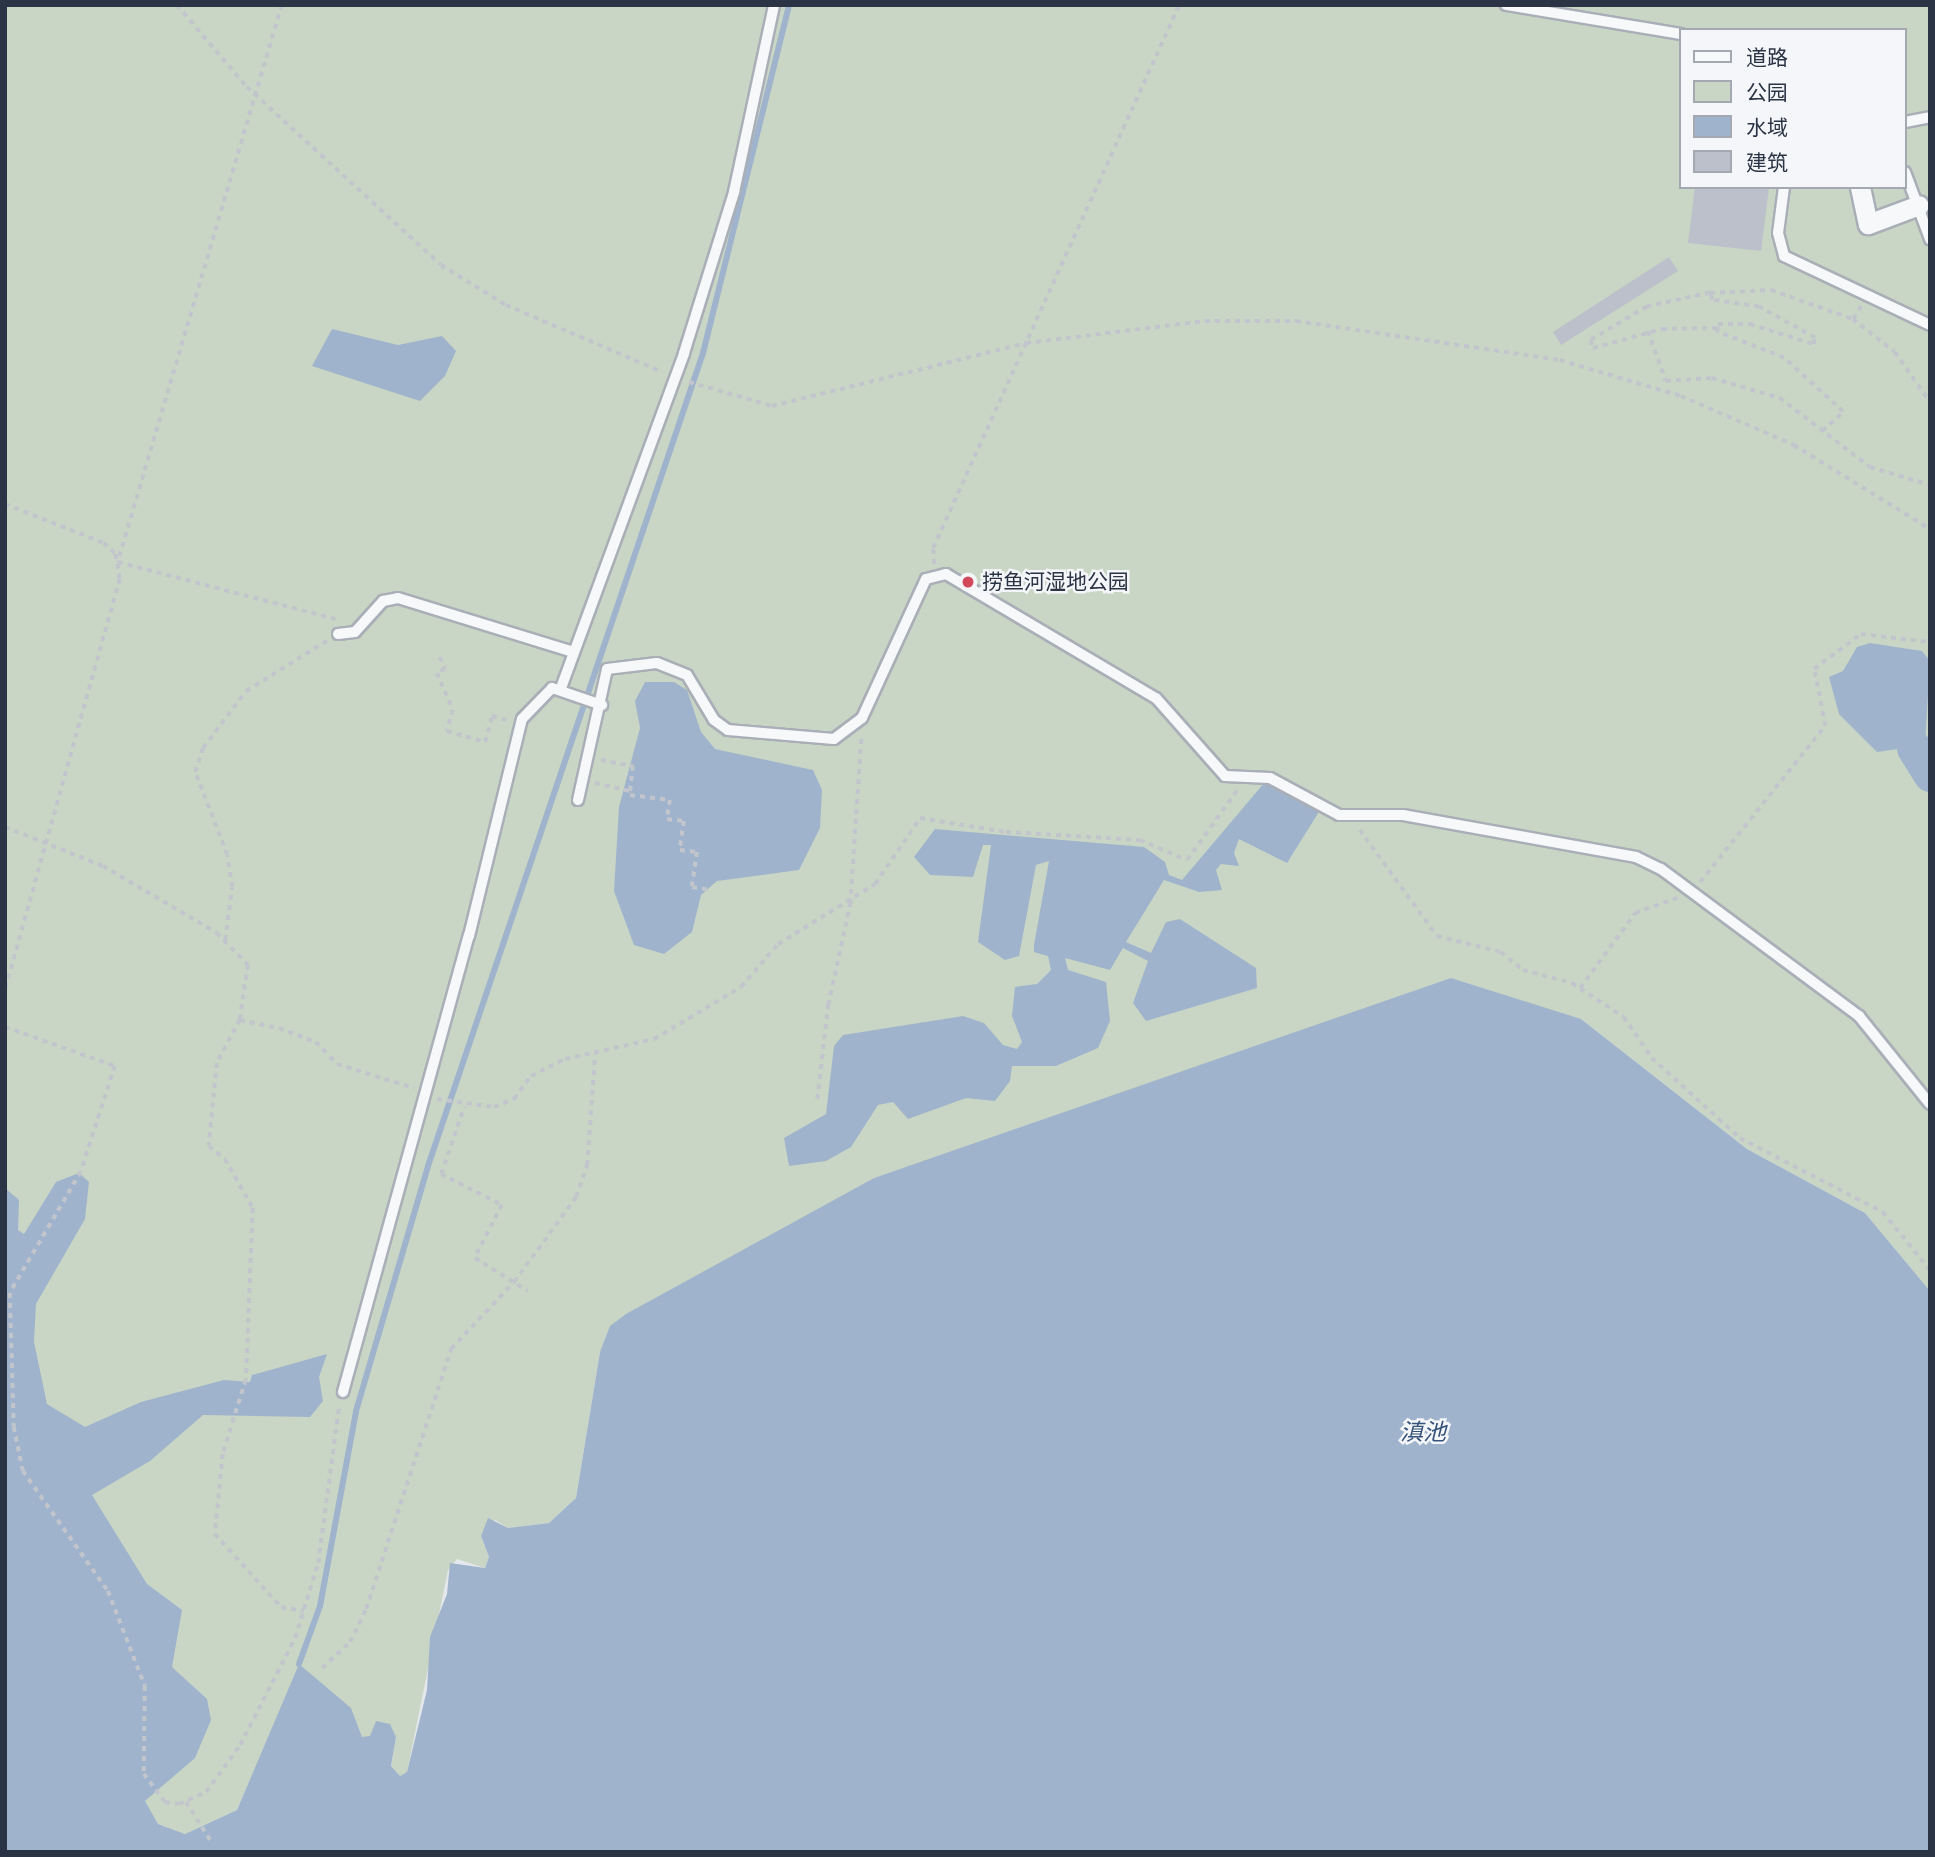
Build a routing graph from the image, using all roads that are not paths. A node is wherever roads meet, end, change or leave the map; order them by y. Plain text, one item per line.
1 (774, 5) edge
2 (1506, 5) edge
3 (1680, 34) edge
4 (1930, 117) edge
5 (1907, 122) edge
6 (1907, 177) edge
7 (1784, 189) edge
8 (1860, 189) edge
9 (1919, 205) junction
10 (1930, 239) edge
11 (1930, 325) edge
12 (338, 634) road end
13 (574, 652) junction
14 (566, 690) junction
15 (598, 703) junction
16 (578, 800) dead end
17 (1930, 1104) edge
18 (343, 1392) road end

1 - 13 lane
2 - 3 lane
4 - 5 lane
6 - 9 lane
7 - 11 lane
8 - 9 street
9 - 10 lane
12 - 13 lane
13 - 14 lane
14 - 15 lane
14 - 18 lane
15 - 16 lane
15 - 17 lane

